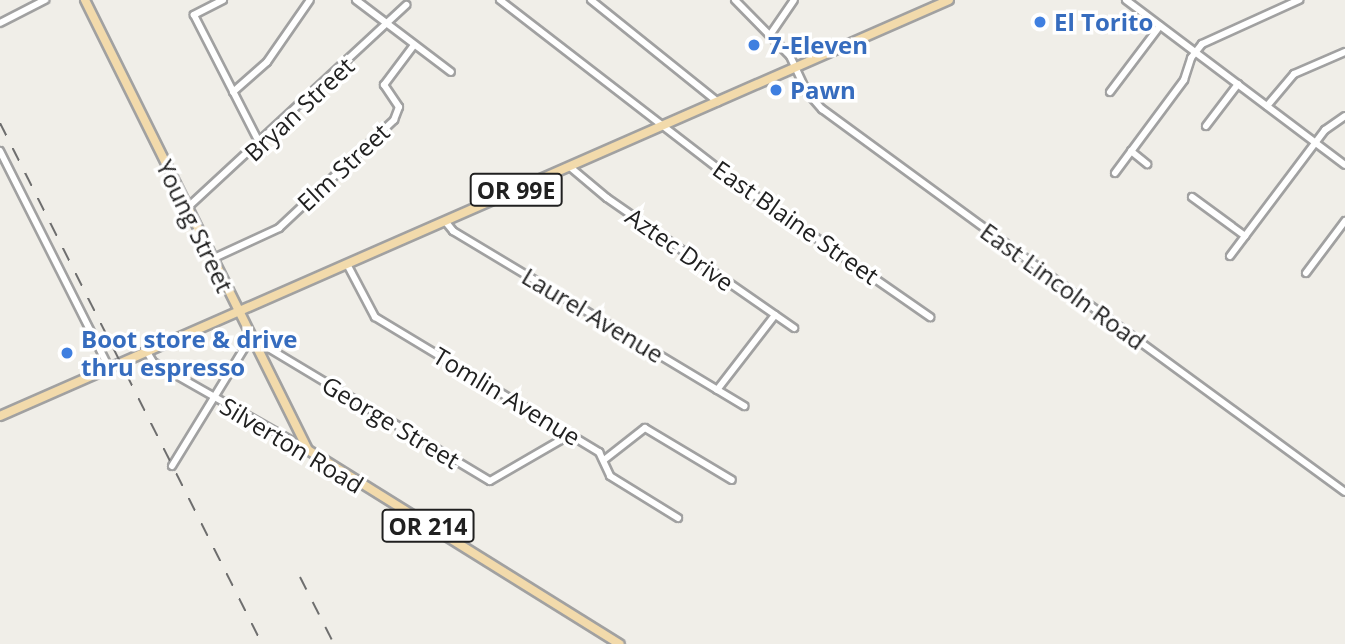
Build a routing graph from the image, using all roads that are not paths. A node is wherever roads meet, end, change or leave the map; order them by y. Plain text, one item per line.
1 (45, 0) edge
2 (85, 0) edge
3 (223, 0) edge
4 (310, 0) edge
5 (356, 0) edge
6 (500, 0) edge
7 (591, 0) edge
8 (735, 0) edge
9 (794, 0) edge
10 (949, 0) edge
11 (1126, 0) edge
12 (1299, 0) edge
13 (929, 4) edge
14 (407, 5) dead end
15 (0, 23) edge
16 (390, 26) junction
17 (1160, 26) junction
18 (770, 36) junction
19 (414, 44) junction
20 (1195, 52) junction
21 (1345, 52) edge
22 (795, 68) junction
23 (451, 72) dead end
24 (1238, 84) junction
25 (233, 92) junction
26 (1110, 93) dead end
27 (718, 102) junction
28 (1267, 106) junction
29 (1345, 116) edge
30 (662, 126) junction
31 (1206, 126) dead end
32 (1315, 143) junction
33 (260, 144) junction
34 (1131, 151) junction
35 (1, 156) edge
36 (1147, 164) dead end
37 (1345, 165) edge
38 (570, 167) junction
39 (1115, 173) dead end
40 (1192, 197) dead end
41 (187, 208) junction
42 (446, 221) junction
43 (1345, 221) edge
44 (1245, 236) junction
45 (1230, 256) dead end
46 (212, 259) junction
47 (347, 264) junction
48 (1306, 272) dead end
49 (237, 312) junction
50 (775, 315) junction
51 (930, 317) dead end
52 (794, 328) dead end
53 (252, 343) junction
54 (146, 352) junction
55 (109, 368) junction
56 (717, 390) junction
57 (214, 399) junction
58 (744, 406) dead end
59 (0, 416) edge
60 (571, 434) junction
61 (308, 450) junction
62 (604, 460) junction
63 (172, 466) dead end
64 (732, 480) dead end
65 (1345, 492) edge
66 (678, 518) dead end
67 (620, 644) edge

1 - 15 street
2 - 41 main road, Young Street
3 - 25 street
4 - 25 street
5 - 16 street
6 - 30 street, East Blaine Street
7 - 27 street
8 - 18 street, East Lincoln Road
9 - 18 street
10 - 13 main road, OR 99E
11 - 17 street
12 - 20 street
13 - 22 main road, OR 99E
14 - 16 street, Bryan Street
16 - 19 street
16 - 33 street, Bryan Street
17 - 20 street
17 - 26 street
18 - 22 street, East Lincoln Road
19 - 23 street
19 - 46 street, Elm Street
20 - 24 street
20 - 34 street
21 - 28 street
22 - 27 main road, OR 99E
22 - 65 street, East Lincoln Road
24 - 28 street
24 - 31 street
25 - 33 street
27 - 30 main road, OR 99E
28 - 32 street
29 - 32 street
30 - 38 main road, OR 99E
30 - 51 street, East Blaine Street
32 - 37 street
32 - 44 street
33 - 41 street, Bryan Street
34 - 36 street
34 - 39 street
35 - 55 street
38 - 42 main road, OR 99E
38 - 50 street, Aztec Drive
40 - 44 street
41 - 46 main road, Young Street
42 - 47 main road, OR 99E
42 - 56 street, Laurel Avenue
43 - 48 street
44 - 45 street
46 - 49 main road, Young Street
47 - 49 main road, OR 99E
47 - 60 street, Tomlin Avenue
49 - 53 main road, Young Street
49 - 54 main road, OR 99E
50 - 52 street, Aztec Drive
50 - 56 street
53 - 57 street
53 - 60 street, George Street
53 - 61 main road, Young Street
54 - 55 main road, OR 99E
54 - 57 street, Silverton Road
55 - 59 main road, OR 99E
56 - 58 street, Laurel Avenue
57 - 61 street, Silverton Road
57 - 63 street
60 - 62 street, Tomlin Avenue
61 - 67 main road, Silverton Road / OR 214
62 - 64 street
62 - 66 street, Tomlin Avenue

